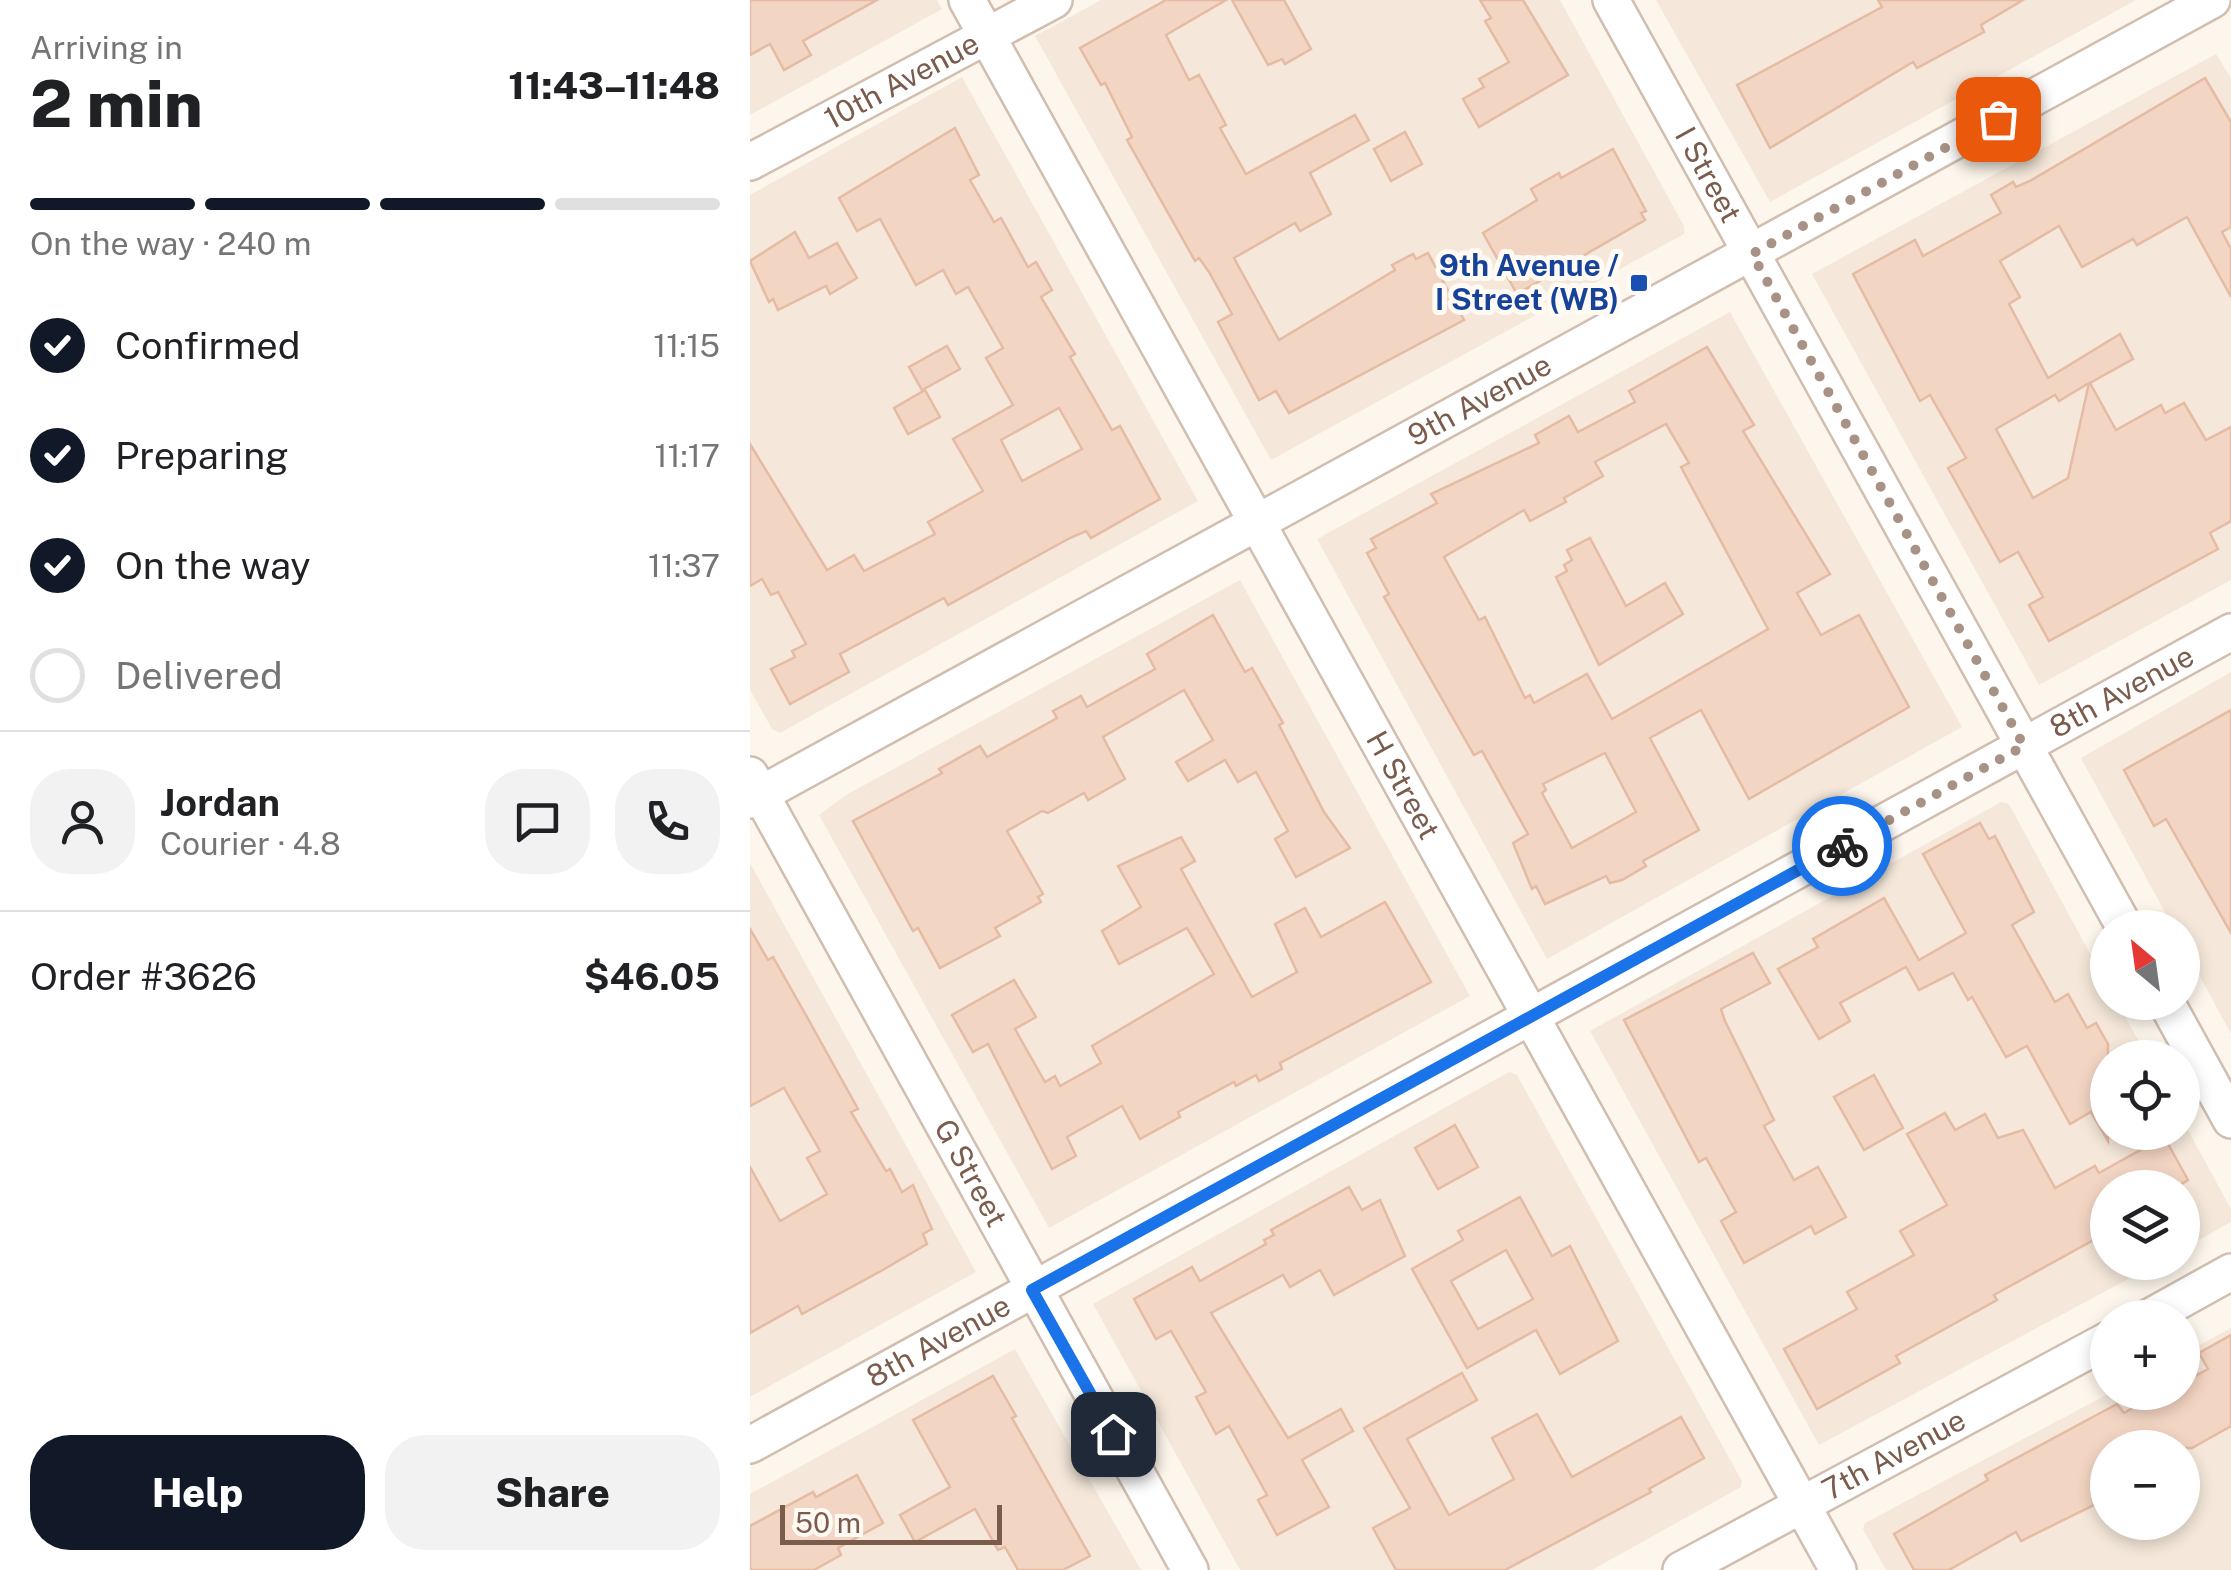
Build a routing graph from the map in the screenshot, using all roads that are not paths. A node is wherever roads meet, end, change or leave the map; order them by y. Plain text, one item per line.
1 (968, 0) edge
2 (1054, 0) edge
3 (1611, 0) edge
4 (2212, 0) edge
5 (987, 35) junction
6 (750, 162) edge
7 (1752, 254) junction
8 (1257, 522) junction
9 (2231, 632) edge
10 (2024, 746) junction
11 (754, 790) edge
12 (2115, 910) edge
13 (1530, 1016) junction
14 (2176, 1020) edge
15 (2231, 1120) edge
16 (2231, 1272) edge
17 (1032, 1290) junction
18 (2180, 1300) edge
19 (2090, 1350) edge
20 (750, 1445) edge
21 (1801, 1504) junction
22 (1190, 1570) edge
23 (1681, 1570) edge
24 (1838, 1570) edge

1 - 5 street, H Street
2 - 5 street, 10th Avenue
3 - 7 street, I Street
4 - 7 street, 9th Avenue
5 - 6 street, 10th Avenue
5 - 8 street, H Street
7 - 8 street, 9th Avenue
7 - 10 street, I Street
8 - 11 street, 9th Avenue
8 - 13 street, H Street
9 - 10 street, 8th Avenue
10 - 12 street, I Street
10 - 13 street, 8th Avenue
11 - 17 street, G Street
13 - 17 street, 8th Avenue
13 - 21 street, H Street
14 - 15 street
16 - 18 street
17 - 20 street, 8th Avenue
17 - 22 street, G Street
19 - 21 street, 7th Avenue
21 - 23 street, 7th Avenue
21 - 24 street, H Street

